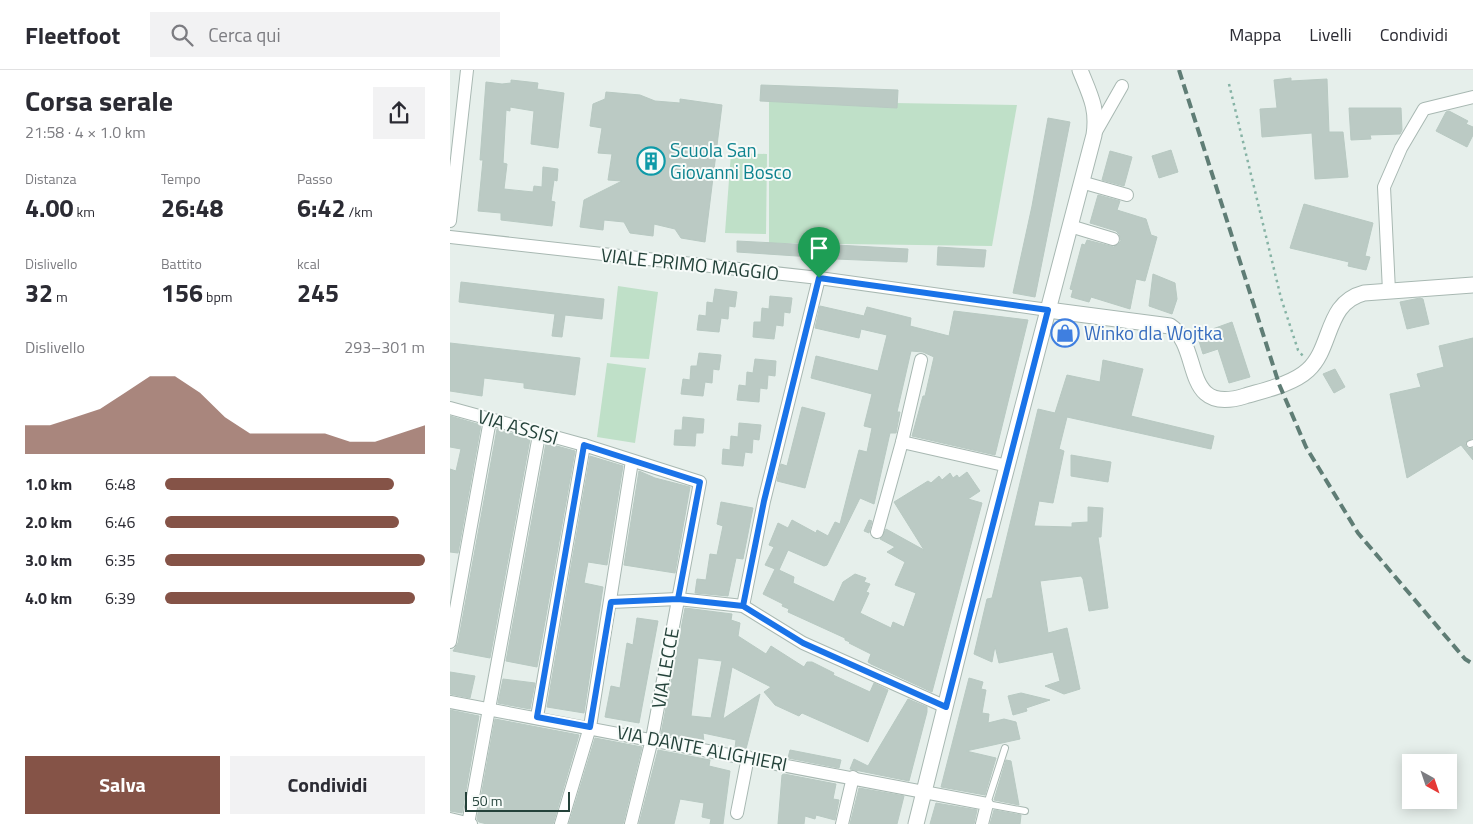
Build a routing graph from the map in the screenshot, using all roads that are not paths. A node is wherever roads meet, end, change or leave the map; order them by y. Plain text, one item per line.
1 (467, 70) edge
2 (1080, 70) edge
3 (1122, 86) dead end
4 (1473, 97) edge
5 (1094, 135) junction
6 (454, 152) edge
7 (1082, 182) junction
8 (1127, 195) dead end
9 (450, 221) edge
10 (1070, 226) junction
11 (450, 237) edge
12 (1113, 239) dead end
13 (819, 278) junction
14 (1473, 285) edge
15 (1389, 291) junction
16 (1048, 310) junction
17 (921, 360) dead end
18 (450, 408) edge
19 (490, 420) junction
20 (539, 435) junction
21 (902, 442) junction
22 (584, 445) junction
23 (632, 461) junction
24 (1008, 466) junction
25 (700, 482) joint
26 (877, 532) dead end
27 (456, 573) edge
28 (678, 599) junction
29 (611, 602) junction
30 (743, 606) junction
31 (450, 642) edge
32 (450, 702) edge
33 (946, 707) junction
34 (489, 709) junction
35 (537, 717) junction
36 (590, 727) junction
37 (652, 739) junction
38 (1005, 748) dead end
39 (748, 757) junction
40 (853, 777) junction
41 (925, 791) junction
42 (987, 804) junction
43 (1025, 811) dead end
44 (737, 813) dead end
45 (450, 819) edge
46 (469, 824) edge
47 (561, 824) edge
48 (631, 824) edge
49 (842, 824) edge
50 (916, 824) edge
51 (982, 824) edge

1 - 6 street
2 - 5 street
3 - 5 street
4 - 15 street
5 - 7 street
6 - 9 street
7 - 8 street
7 - 10 street
10 - 12 street
10 - 16 street
11 - 13 street, VIALE PRIMO MAGGIO
13 - 16 street, VIALE PRIMO MAGGIO
13 - 30 street
14 - 15 street
15 - 16 street
16 - 24 street
17 - 21 street
18 - 19 street, VIA ASSISI
19 - 20 street, VIA ASSISI
19 - 27 street
20 - 22 street, VIA ASSISI
20 - 34 street
21 - 24 street
21 - 26 street
22 - 23 street, VIA ASSISI
22 - 35 street
23 - 25 street, VIA ASSISI
23 - 29 street
24 - 33 street
25 - 28 street, VIA LECCE
27 - 31 street
28 - 29 street
28 - 30 street
28 - 37 street, VIA LECCE
29 - 36 street
30 - 33 street
32 - 34 street, VIA DANTE ALIGHIERI
33 - 41 street
34 - 35 street, VIA DANTE ALIGHIERI
34 - 46 street
35 - 36 street, VIA DANTE ALIGHIERI
36 - 37 street, VIA DANTE ALIGHIERI
36 - 47 street
37 - 39 street, VIA DANTE ALIGHIERI
37 - 48 street, VIA LECCE
38 - 42 lane
39 - 40 street, VIA DANTE ALIGHIERI
39 - 44 street
40 - 41 street, VIA DANTE ALIGHIERI
40 - 49 street
41 - 42 street, VIA DANTE ALIGHIERI
41 - 50 street
42 - 43 lane
42 - 51 street
45 - 46 street

